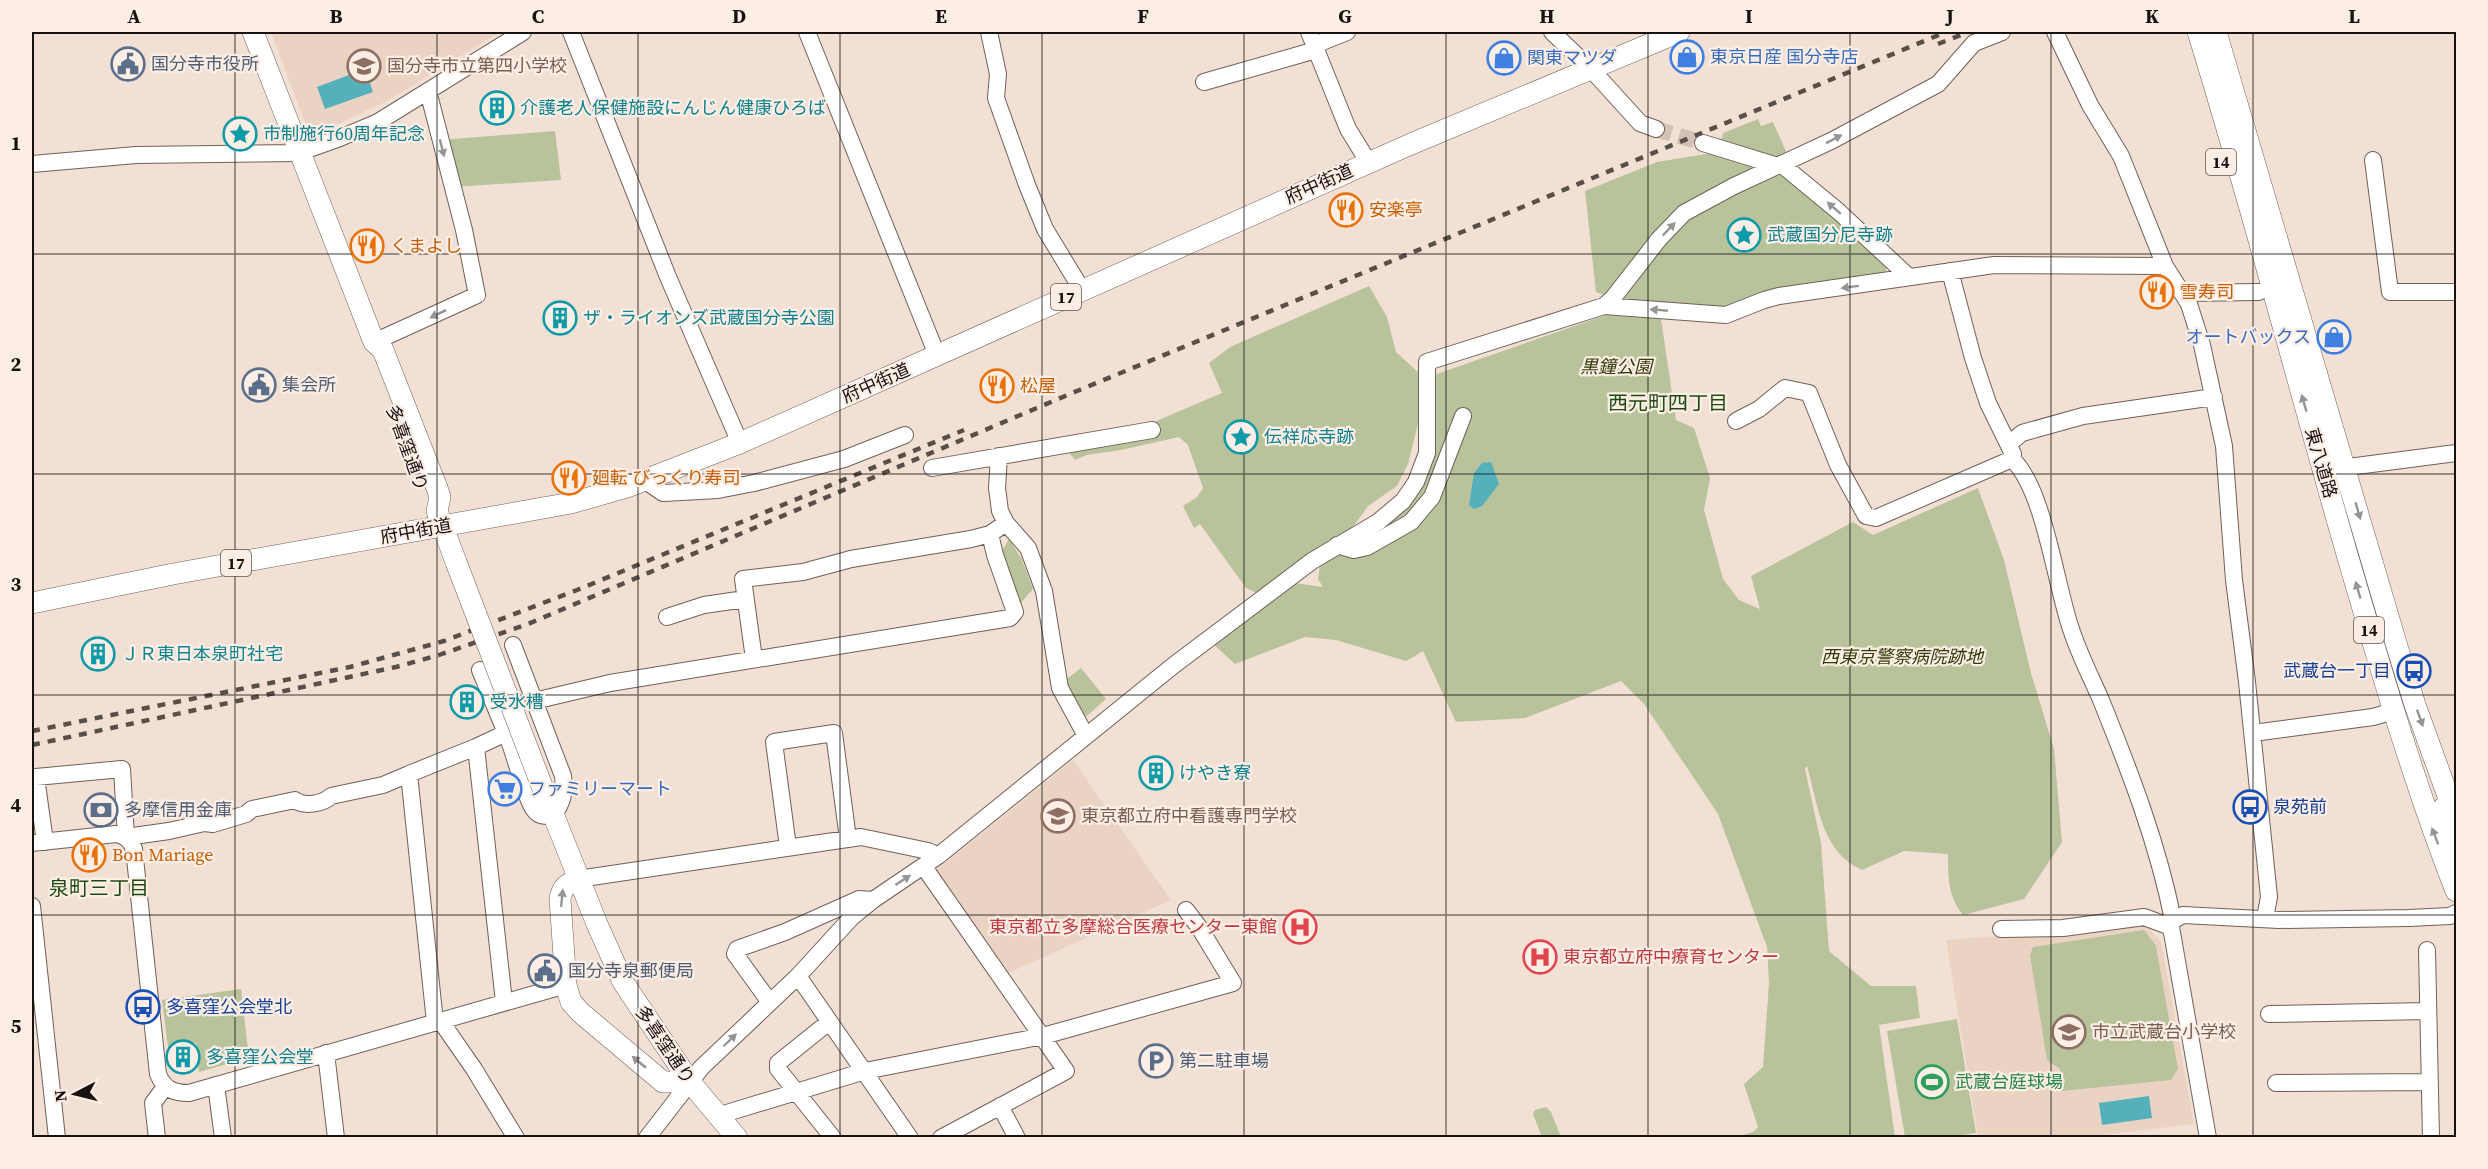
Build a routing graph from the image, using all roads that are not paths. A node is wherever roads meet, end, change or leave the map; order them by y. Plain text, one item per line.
1 (253, 32) edge
2 (523, 32) edge
3 (571, 32) edge
4 (807, 32) edge
5 (989, 32) edge
6 (1310, 32) edge
7 (1347, 32) edge
8 (1552, 32) edge
9 (1679, 32) edge
10 (2002, 32) edge
11 (2055, 32) edge
12 (2184, 32) edge
13 (2198, 32) edge
14 (2216, 32) edge
15 (2230, 32) edge
16 (1316, 48) junction
17 (1590, 68) junction
18 (1204, 82) dead end
19 (428, 91) junction
20 (1656, 129) tunnel mouth
21 (1703, 142) tunnel mouth
22 (298, 153) junction
23 (2373, 160) dead end
24 (1369, 163) junction
25 (32, 164) edge
26 (1780, 165) junction
27 (2165, 266) junction
28 (1950, 271) junction
29 (1908, 276) junction
30 (1082, 290) junction
31 (2259, 292) junction
32 (2457, 292) edge
33 (2184, 293) junction
34 (1604, 306) junction
35 (374, 342) junction
36 (937, 355) junction
37 (2294, 365) junction
38 (2318, 374) junction
39 (2214, 397) junction
40 (1463, 416) dead end
41 (1736, 421) dead end
42 (1152, 430) dead end
43 (905, 435) dead end
44 (740, 443) junction
45 (2010, 452) junction
46 (2457, 453) edge
47 (999, 456) junction
48 (932, 468) dead end
49 (2345, 468) junction
50 (2323, 470) junction
51 (644, 480) junction
52 (440, 519) junction
53 (1006, 523) junction
54 (990, 534) junction
55 (1336, 545) junction
56 (745, 599) junction
57 (32, 603) edge
58 (667, 617) dead end
59 (513, 645) dead end
60 (754, 659) junction
61 (480, 670) dead end
62 (527, 682) junction
63 (491, 696) junction
64 (534, 701) junction
65 (2394, 711) junction
66 (506, 733) junction
67 (2253, 733) junction
68 (1086, 736) junction
69 (476, 747) junction
70 (2431, 747) junction
71 (409, 774) junction
72 (553, 816) junction
73 (2457, 818) edge
74 (126, 837) junction
75 (848, 838) junction
76 (38, 843) edge
77 (2457, 846) edge
78 (788, 847) junction
79 (938, 856) junction
80 (924, 867) junction
81 (578, 879) junction
82 (2455, 883) edge
83 (873, 900) junction
84 (32, 906) edge
85 (1186, 910) dead end
86 (2457, 913) edge
87 (2265, 918) junction
88 (2172, 923) junction
89 (2001, 929) dead end
90 (2427, 950) dead end
91 (798, 975) junction
92 (566, 985) junction
93 (769, 1001) junction
94 (504, 1002) junction
95 (2428, 1011) junction
96 (2269, 1014) dead end
97 (437, 1021) junction
98 (829, 1022) junction
99 (1043, 1036) junction
100 (326, 1053) junction
101 (865, 1071) junction
102 (690, 1082) junction
103 (2430, 1082) junction
104 (2276, 1083) dead end
105 (216, 1085) junction
106 (165, 1087) junction
107 (797, 1092) junction
108 (1000, 1106) junction
109 (717, 1116) junction
110 (57, 1137) edge
111 (157, 1137) edge
112 (223, 1137) edge
113 (336, 1137) edge
114 (516, 1137) edge
115 (647, 1137) edge
116 (737, 1137) edge
117 (833, 1137) edge
118 (910, 1137) edge
119 (941, 1137) edge
120 (1017, 1137) edge
121 (2208, 1137) edge
122 (2431, 1137) edge

1 - 22 main road, 多喜窪通り
2 - 19 street
3 - 44 street
4 - 36 street
5 - 30 street
6 - 16 street
7 - 16 street
8 - 17 street
9 - 17 main road, 府中街道 / 17
26 -> 10 street
11 - 27 street
12 - 31 main road, 14
13 - 37 main road, 東八道路 / 14
14 - 38 main road, 東八道路 / 14
15 - 38 main road, 14
16 - 18 street
16 - 24 street
17 - 20 street
17 - 24 main road, 府中街道 / 17
19 - 22 street
19 -> 35 street
21 - 26 street
22 - 25 street
22 - 35 main road, 多喜窪通り
23 - 32 street
24 - 30 main road, 府中街道 / 17
29 -> 26 street
34 -> 26 street
27 - 28 street
27 - 33 street
28 - 29 street
28 - 45 street
29 -> 34 street
30 - 36 main road, 府中街道 / 17
31 - 33 street
31 - 37 main road, 14
33 - 39 street
34 - 55 street
35 - 52 main road, 多喜窪通り
36 - 44 main road, 府中街道 / 17
50 -> 37 main road, 東八道路 / 14
38 - 49 main road, 東八道路 / 14
39 - 45 street
39 - 67 street
40 - 55 street
41 - 45 street
42 - 47 street
43 - 51 street
44 - 51 main road, 府中街道 / 17
45 - 88 street
46 - 49 street
47 - 48 street
47 - 53 street
49 - 50 street
49 -> 70 main road, 東八道路 / 14
65 -> 50 main road, 東八道路 / 14
51 - 52 main road, 府中街道 / 17
52 - 57 main road, 府中街道 / 17
52 - 72 main road, 多喜窪通り, bridge
53 - 54 street
53 - 68 street
54 - 56 street
54 - 60 street
55 - 68 street
56 - 58 street
56 - 60 street
59 - 62 street
60 - 64 street
61 - 63 street
62 - 63 street
62 - 64 street
63 - 66 street
64 - 72 street
65 - 67 street
82 -> 65 main road, 東八道路 / 14
66 - 69 street
66 - 72 street
67 - 87 street
68 - 79 street
69 - 71 street
69 - 94 street
70 - 73 main road, 東八道路 / 14
70 - 77 main road
71 - 74 street
71 - 97 street
72 - 81 main road, 多喜窪通り
74 - 76 street
74 - 76 street
74 - 106 street
75 - 78 street
75 - 78 street
75 - 79 street
78 - 81 street
79 - 80 street
83 -> 80 street
80 - 99 street
92 -> 81 main road
81 - 102 main road, 多喜窪通り
83 - 91 street
83 - 93 street
84 - 110 street
85 - 99 street
86 - 87 street
87 - 88 street
88 - 89 street
88 - 121 street
90 - 95 street
91 - 93 street
91 - 98 street
92 - 94 street
102 -> 92 main road
102 -> 93 street
94 - 97 street
95 - 96 street
95 - 103 street
97 - 100 street
97 - 114 street
98 - 101 street
98 - 107 street
99 - 101 street
99 - 108 street
100 - 105 street
100 - 113 street
101 - 107 street
101 - 118 street
102 - 109 main road, 多喜窪通り
102 - 115 street
103 - 104 street
103 - 122 street
105 - 106 street
105 - 112 street
106 - 111 street
107 - 109 street
107 - 117 street
108 - 119 street
108 - 120 street
109 - 116 main road, 多喜窪通り

